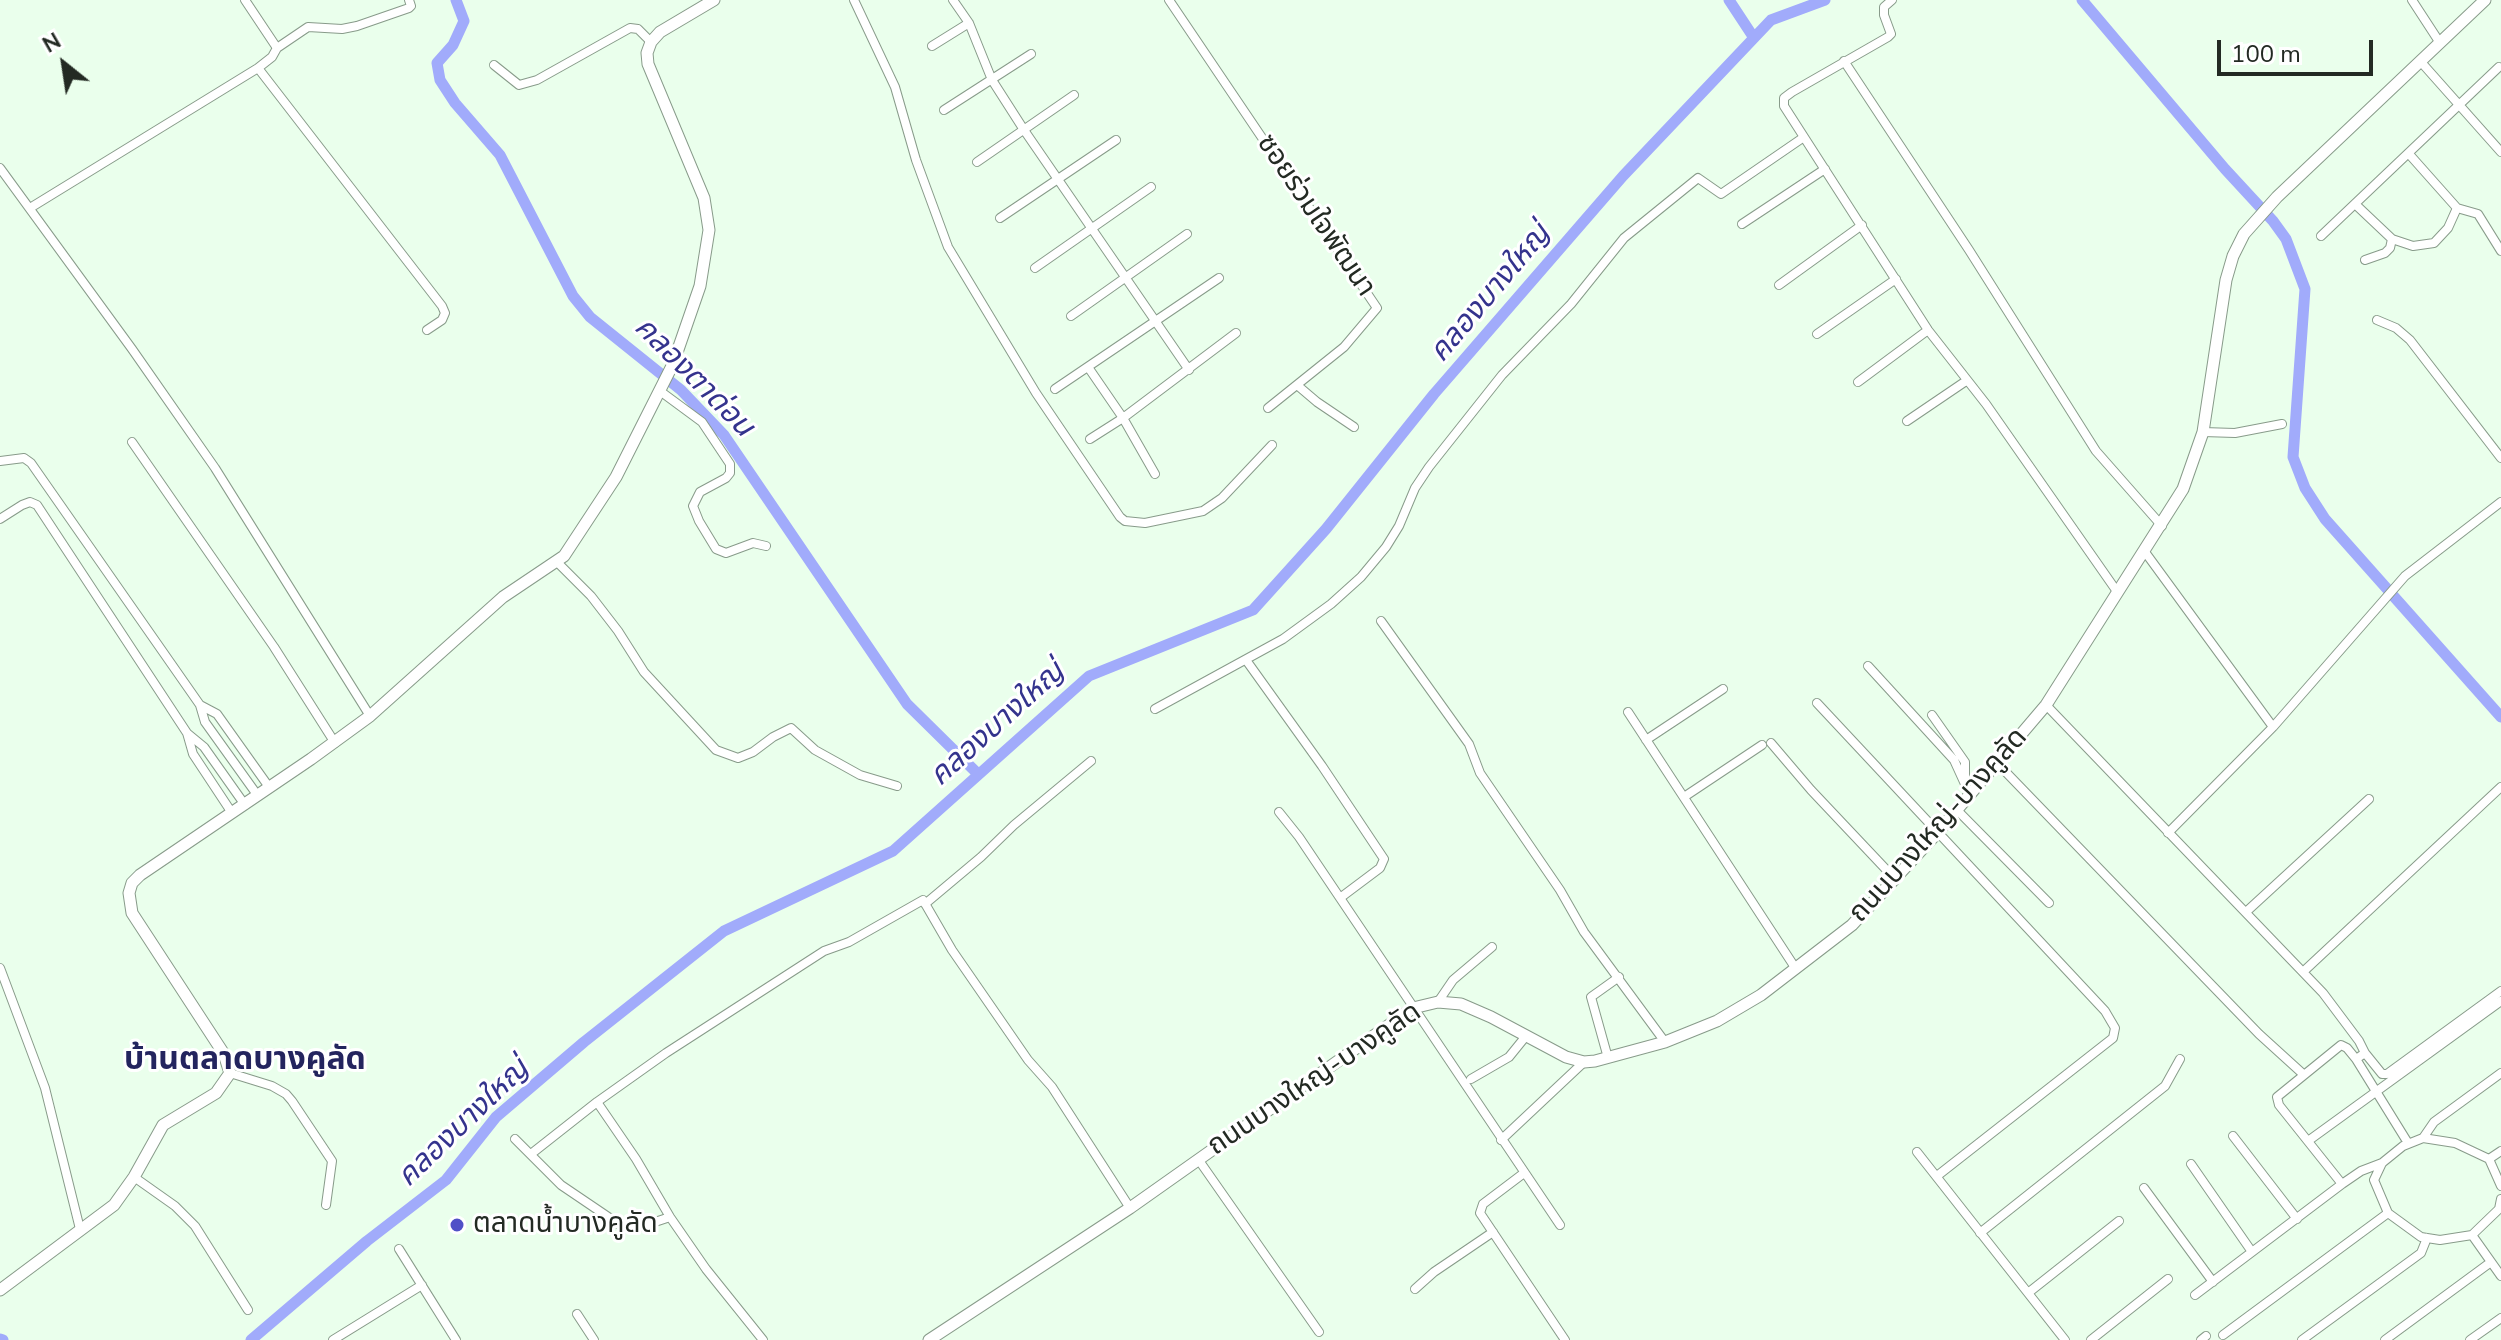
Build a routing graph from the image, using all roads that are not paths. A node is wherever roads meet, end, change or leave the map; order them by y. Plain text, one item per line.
1 (245, 0) edge
2 (409, 0) edge
3 (714, 0) edge
4 (854, 0) edge
5 (953, 0) edge
6 (1169, 0) edge
7 (1892, 0) edge
8 (2412, 0) edge
9 (2485, 0) edge
10 (969, 23) junction
11 (651, 42) junction
12 (2440, 43) junction
13 (932, 46) dead end
14 (277, 48) junction
15 (1031, 54) dead end
16 (1844, 61) junction
17 (2421, 62) junction
18 (494, 65) dead end
19 (2499, 67) edge
20 (258, 68) junction
21 (992, 80) junction
22 (1074, 95) dead end
23 (2459, 106) junction
24 (944, 110) dead end
25 (1024, 130) junction
26 (1804, 137) junction
27 (1116, 140) dead end
28 (2501, 152) edge
29 (2409, 154) junction
30 (977, 162) dead end
31 (0, 168) edge
32 (1825, 169) junction
33 (1057, 180) junction
34 (1151, 187) dead end
35 (2355, 204) junction
36 (30, 208) junction
37 (2457, 208) junction
38 (1000, 218) dead end
39 (1742, 224) dead end
40 (1862, 225) junction
41 (1091, 230) junction
42 (1187, 234) dead end
43 (2321, 236) dead end
44 (2392, 239) junction
45 (2501, 251) edge
46 (2365, 260) dead end
47 (1035, 268) dead end
48 (1125, 278) junction
49 (1219, 278) dead end
50 (1896, 279) junction
51 (1779, 285) dead end
52 (1071, 316) dead end
53 (2377, 320) dead end
54 (1156, 322) junction
55 (427, 330) dead end
56 (1928, 330) junction
57 (1236, 333) dead end
58 (1817, 334) dead end
59 (1088, 367) junction
60 (1189, 370) junction
61 (1966, 381) junction
62 (1858, 382) dead end
63 (1297, 385) junction
64 (662, 388) junction
65 (1055, 389) dead end
66 (1268, 408) dead end
67 (1123, 418) junction
68 (1907, 421) dead end
69 (2282, 424) dead end
70 (1354, 427) dead end
71 (2203, 432) junction
72 (1090, 439) dead end
73 (132, 442) dead end
74 (1272, 445) dead end
75 (2501, 458) edge
76 (2, 462) edge
77 (1155, 474) dead end
78 (2501, 502) edge
79 (0, 519) edge
80 (2162, 526) junction
81 (766, 546) dead end
82 (2145, 552) junction
83 (557, 562) junction
84 (2118, 593) junction
85 (1381, 621) dead end
86 (1246, 660) junction
87 (1868, 666) dead end
88 (1723, 689) dead end
89 (1817, 703) dead end
90 (200, 705) junction
91 (2046, 705) junction
92 (1155, 709) dead end
93 (1628, 712) dead end
94 (1932, 715) dead end
95 (370, 716) junction
96 (2273, 727) junction
97 (187, 733) junction
98 (1646, 740) junction
99 (335, 743) junction
100 (1091, 761) dead end
101 (1998, 764) junction
102 (1965, 779) junction
103 (897, 786) dead end
104 (269, 787) junction
105 (2501, 787) edge
106 (1970, 795) junction
107 (258, 796) junction
108 (1684, 797) junction
109 (2369, 799) dead end
110 (245, 805) junction
111 (1957, 810) junction
112 (1279, 812) dead end
113 (232, 813) junction
114 (1938, 832) junction
115 (2168, 833) junction
116 (1896, 880) junction
117 (1340, 898) junction
118 (2049, 903) dead end
119 (925, 904) junction
120 (2246, 912) junction
121 (1492, 947) dead end
122 (0, 968) edge
123 (1796, 969) junction
124 (2304, 971) junction
125 (1619, 977) junction
126 (2501, 991) edge
127 (2501, 1001) edge
128 (1438, 1002) junction
129 (1413, 1008) junction
130 (1526, 1036) junction
131 (1665, 1042) junction
132 (2365, 1053) junction
133 (1608, 1058) junction
134 (2180, 1059) dead end
135 (2356, 1059) junction
136 (1584, 1062) junction
137 (230, 1073) junction
138 (2501, 1073) edge
139 (2303, 1074) junction
140 (1471, 1079) dead end
141 (2376, 1092) junction
142 (597, 1102) junction
143 (2233, 1136) dead end
144 (2423, 1138) junction
145 (515, 1139) dead end
146 (1501, 1140) junction
147 (2308, 1141) junction
148 (2408, 1143) junction
149 (2501, 1151) edge
150 (1917, 1152) dead end
151 (531, 1154) junction
152 (1198, 1159) junction
153 (2489, 1159) junction
154 (2382, 1163) junction
155 (2191, 1164) dead end
156 (1524, 1173) junction
157 (1937, 1176) junction
158 (134, 1177) junction
159 (2342, 1184) junction
160 (2501, 1186) edge
161 (2144, 1188) dead end
162 (326, 1205) dead end
163 (2500, 1206) edge
164 (1130, 1208) junction
165 (2388, 1213) junction
166 (670, 1217) junction
167 (2297, 1219) junction
168 (2119, 1221) dead end
169 (1560, 1225) dead end
170 (80, 1229) junction
171 (1493, 1232) junction
172 (1980, 1233) junction
173 (2472, 1235) junction
174 (2427, 1238) junction
175 (399, 1249) dead end
176 (2252, 1252) junction
177 (2491, 1262) junction
178 (2501, 1274) edge
179 (2168, 1279) dead end
180 (2213, 1282) junction
181 (422, 1285) junction
182 (1415, 1289) dead end
183 (0, 1290) edge
184 (2028, 1293) junction
185 (2195, 1295) dead end
186 (248, 1310) dead end
187 (577, 1314) dead end
188 (2501, 1318) edge
189 (1319, 1332) dead end
190 (2223, 1335) dead end
191 (333, 1340) edge
192 (456, 1340) edge
193 (594, 1340) edge
194 (763, 1340) edge
195 (929, 1340) edge
196 (1565, 1340) edge
197 (2065, 1340) edge
198 (2091, 1340) edge
199 (2302, 1340) edge
200 (2385, 1340) edge
201 (2470, 1340) edge

1 - 14 street
2 - 14 street
3 - 11 street
4 - 74 street
5 - 10 street
6 - 63 street, ซอยร่วมใจพัฒนา
7 - 16 street
8 - 12 street
9 - 12 street, ถนนบางใหญ่-บางคูลัด
10 - 13 street
10 - 21 street
11 - 18 street
11 - 64 street
12 - 17 street, ถนนบางใหญ่-บางคูลัด
14 - 20 street
15 - 21 street
16 - 26 street
16 - 80 street
17 - 23 street
17 - 71 street, ถนนบางใหญ่-บางคูลัด
19 - 23 street
20 - 36 street
20 - 55 street
21 - 24 street
21 - 25 street
22 - 25 street
23 - 28 street
23 - 29 street
25 - 30 street
25 - 33 street
26 - 32 street
26 - 86 street
27 - 33 street
29 - 35 street
29 - 37 street
31 - 36 street
32 - 39 street
32 - 40 street
33 - 38 street
33 - 41 street
34 - 41 street
35 - 43 street
35 - 44 street
36 - 95 street
37 - 44 street
37 - 45 street
40 - 50 street
40 - 51 street
41 - 47 street
41 - 48 street
42 - 48 street
44 - 46 street
48 - 52 street
48 - 54 street
49 - 54 street
50 - 56 street
50 - 58 street
53 - 75 street
54 - 59 street
54 - 60 street
56 - 61 street
56 - 62 street
57 - 60 street
59 - 65 street
59 - 67 street
60 - 67 street
61 - 68 street
61 - 84 street
63 - 66 street, ซอยร่วมใจพัฒนา
63 - 70 street
64 - 81 street
64 - 83 street
67 - 72 street
67 - 77 street
69 - 71 street
71 - 80 street, ถนนบางใหญ่-บางคูลัด
73 - 99 street
76 - 90 street
78 - 96 street
79 - 97 street
80 - 82 street, ถนนบางใหญ่-บางคูลัด
82 - 84 street, ถนนบางใหญ่-บางคูลัด
82 - 96 street
83 - 95 street
83 - 103 street
84 - 91 street, ถนนบางใหญ่-บางคูลัด
85 - 125 street
86 - 92 street
86 - 117 street
87 - 102 street
88 - 98 street
89 - 114 street
90 - 104 street
90 - 107 street
91 - 101 street, ถนนบางใหญ่-บางคูลัด
91 - 115 street
93 - 98 street
94 - 102 street
95 - 99 street
96 - 115 street
97 - 110 street
97 - 113 street
98 - 108 street
99 - 104 street
100 - 119 street
101 - 106 street, ถนนบางใหญ่-บางคูลัด
101 - 139 street
102 - 106 street
104 - 107 street
105 - 124 street
106 - 111 street, ถนนบางใหญ่-บางคูลัด
107 - 110 street
108 - 116 street
108 - 123 street
109 - 120 street
110 - 113 street
111 - 114 street, ถนนบางใหญ่-บางคูลัด
111 - 118 street
112 - 117 street
113 - 137 street
114 - 116 street, ถนนบางใหญ่-บางคูลัด
114 - 157 street
115 - 120 street
116 - 123 street, ถนนบางใหญ่-บางคูลัด
117 - 129 street
119 - 142 street
119 - 164 street
120 - 124 street
121 - 128 street
122 - 170 street
123 - 131 street, ถนนบางใหญ่-บางคูลัด
124 - 132 street
125 - 131 street
125 - 133 street
126 - 132 street
127 - 141 street
128 - 129 street, ถนนบางใหญ่-บางคูลัด
128 - 130 street, ถนนบางใหญ่-บางคูลัด
129 - 146 street
129 - 152 street, ถนนบางใหญ่-บางคูลัด
130 - 136 street, ถนนบางใหญ่-บางคูลัด
130 - 140 street
131 - 133 street, ถนนบางใหญ่-บางคูลัด
132 - 135 street
133 - 136 street, ถนนบางใหญ่-บางคูลัด
134 - 172 street
135 - 139 street
135 - 141 street
136 - 146 street
137 - 158 street
137 - 162 street
138 - 144 street
139 - 147 street
141 - 147 street
141 - 148 street
142 - 151 street
142 - 166 street
143 - 167 street
144 - 148 street
144 - 153 street
145 - 151 street
146 - 156 street
147 - 159 street
148 - 154 street
149 - 153 street
150 - 157 street
151 - 166 street
152 - 164 street, ถนนบางใหญ่-บางคูลัด
152 - 189 street
153 - 160 street
154 - 159 street
154 - 165 street
155 - 176 street
156 - 169 street
156 - 171 street
157 - 172 street
158 - 170 street
158 - 186 street
159 - 167 street
161 - 180 street
163 - 173 street
164 - 195 street, ถนนบางใหญ่-บางคูลัด
165 - 174 street
165 - 190 street
166 - 194 street
167 - 176 street
168 - 184 street
170 - 183 street
171 - 182 street
171 - 196 street
172 - 184 street
173 - 174 street
173 - 177 street
174 - 199 street
175 - 181 street
176 - 180 street
177 - 178 street
177 - 200 street
179 - 198 street
180 - 185 street
181 - 191 street
181 - 192 street
184 - 197 street
187 - 193 street
188 - 201 street

